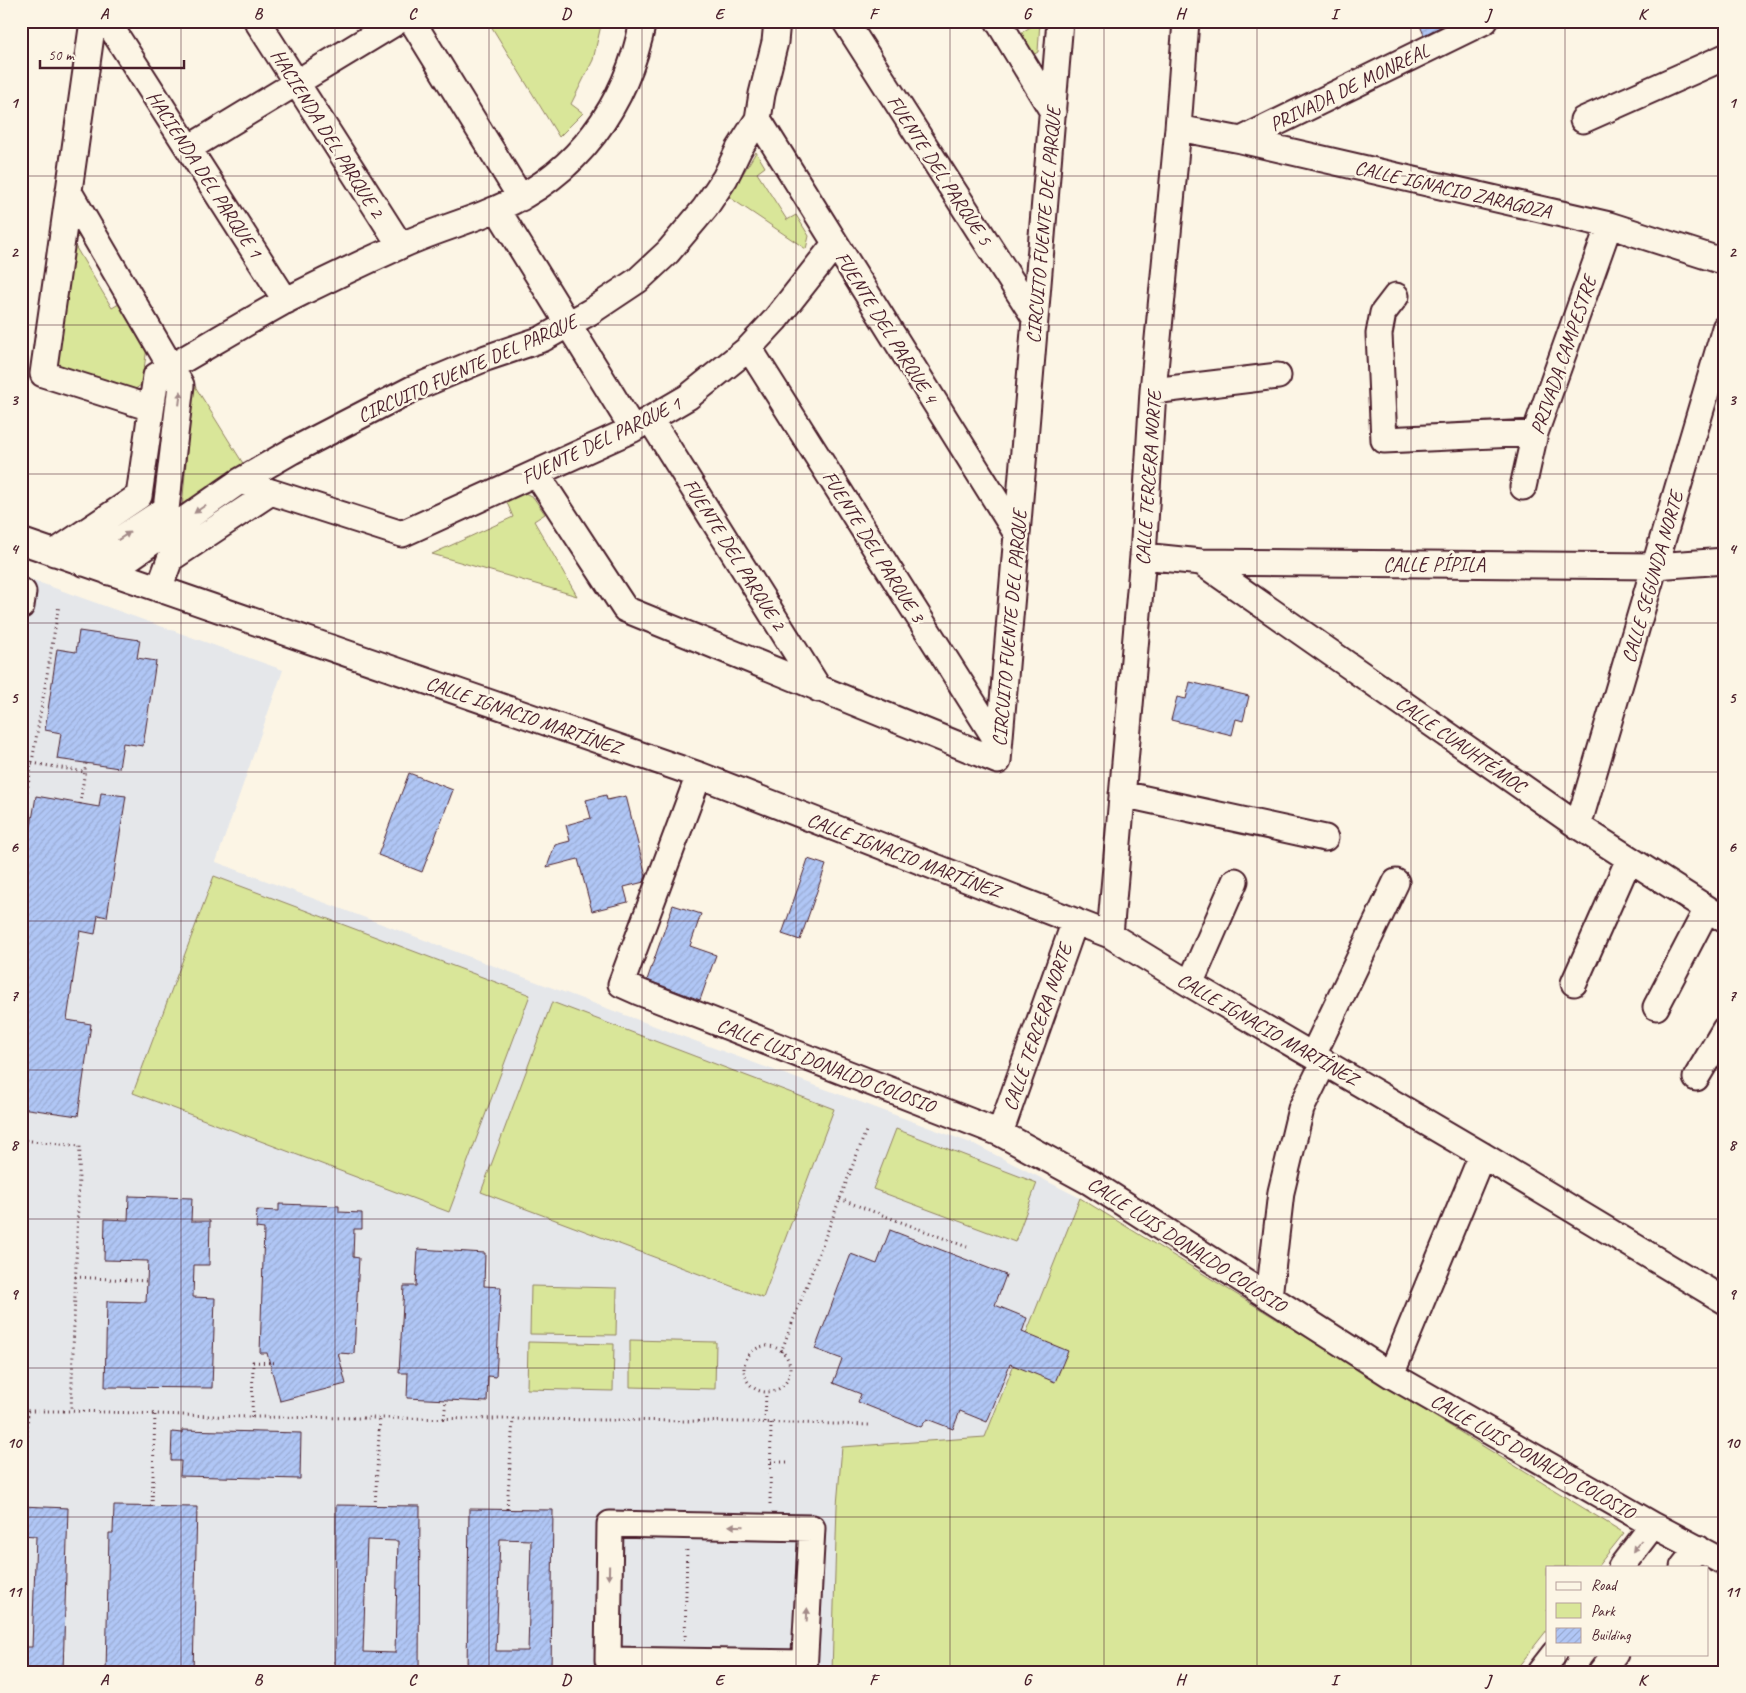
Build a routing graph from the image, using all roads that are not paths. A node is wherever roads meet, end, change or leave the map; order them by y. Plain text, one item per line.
1 (93, 21) edge
2 (108, 21) edge
3 (257, 21) edge
4 (398, 21) edge
5 (412, 21) edge
6 (643, 21) edge
7 (777, 21) edge
8 (845, 21) edge
9 (998, 21) edge
10 (1060, 21) edge
11 (1186, 21) edge
12 (1485, 21) edge
13 (1725, 56) edge
14 (297, 84) junction
15 (1053, 112) junction
16 (758, 119) junction
17 (1583, 120) dead end
18 (1178, 128) junction
19 (1241, 140) junction
20 (189, 148) junction
21 (69, 192) junction
22 (521, 198) junction
23 (498, 209) junction
24 (1609, 225) junction
25 (835, 244) junction
26 (400, 246) junction
27 (1725, 262) edge
28 (1396, 296) dead end
29 (286, 301) junction
30 (1035, 318) junction
31 (568, 325) junction
32 (1725, 328) edge
33 (749, 348) junction
34 (171, 367) junction
35 (1278, 376) dead end
36 (1152, 391) junction
37 (151, 408) junction
38 (641, 424) junction
39 (1534, 432) junction
40 (536, 473) junction
41 (240, 481) junction
42 (1523, 487) dead end
43 (270, 492) junction
44 (1017, 534) junction
45 (21, 542) edge
46 (54, 553) junction
47 (1143, 556) junction
48 (1725, 561) edge
49 (83, 562) junction
50 (1201, 562) junction
51 (1655, 566) junction
52 (109, 572) junction
53 (158, 589) junction
54 (21, 592) edge
55 (21, 606) edge
56 (820, 688) junction
57 (999, 744) junction
58 (699, 775) junction
59 (1122, 794) junction
60 (1578, 826) junction
61 (1325, 838) dead end
62 (1629, 859) junction
63 (1235, 882) dead end
64 (1396, 882) dead end
65 (1716, 914) edge
66 (1075, 921) junction
67 (1110, 935) junction
68 (1574, 983) dead end
69 (1190, 984) junction
70 (1656, 1006) dead end
71 (1725, 1029) edge
72 (1318, 1058) junction
73 (1696, 1078) dead end
74 (1000, 1133) junction
75 (1482, 1155) junction
76 (1269, 1297) junction
77 (1725, 1302) edge
78 (1391, 1375) junction
79 (1653, 1525) junction
80 (1691, 1557) edge
81 (1725, 1563) edge
82 (1622, 1566) edge
83 (1552, 1656) edge
84 (1613, 1656) edge
85 (774, 1667) edge
86 (804, 1668) edge
87 (1540, 1672) edge
88 (1601, 1672) edge

1 - 21 street
2 - 20 street, HACIENDA DEL PARQUE 1
3 - 14 street, HACIENDA DEL PARQUE 2
4 - 14 street
5 - 22 street
6 - 22 street
7 - 16 street, CIRCUITO FUENTE DEL PARQUE
8 - 30 street, FUENTE DEL PARQUE 5
9 - 15 street
10 - 15 street, CIRCUITO FUENTE DEL PARQUE
11 - 18 street, CALLE TERCERA NORTE
12 - 19 street, PRIVADA DE MONREAL
13 - 17 street
14 - 20 street
14 - 26 street, HACIENDA DEL PARQUE 2
15 - 30 street, CIRCUITO FUENTE DEL PARQUE
16 - 25 street, FUENTE DEL PARQUE 4
16 - 31 street, CIRCUITO FUENTE DEL PARQUE
18 - 19 street, CALLE IGNACIO ZARAGOZA
18 - 36 street, CALLE TERCERA NORTE
19 - 24 street, CALLE IGNACIO ZARAGOZA
20 - 29 street, HACIENDA DEL PARQUE 1
21 - 34 street
21 - 37 street
22 - 23 street
23 - 26 street
23 - 31 street, FUENTE DEL PARQUE 2
24 - 27 street, CALLE IGNACIO ZARAGOZA
24 - 39 street, PRIVADA CAMPESTRE
25 - 33 street, FUENTE DEL PARQUE 1
25 - 44 street, FUENTE DEL PARQUE 4
26 - 29 street
28 - 39 street
29 - 34 street
30 - 44 street, CIRCUITO FUENTE DEL PARQUE
31 - 38 street, FUENTE DEL PARQUE 2
31 - 41 street, CIRCUITO FUENTE DEL PARQUE
32 - 51 street, CALLE SEGUNDA NORTE
33 - 38 street, FUENTE DEL PARQUE 1
33 - 57 street, FUENTE DEL PARQUE 3
34 - 37 street
49 -> 34 street
35 - 36 street
36 - 47 street, CALLE TERCERA NORTE
37 - 46 street
38 - 40 street, FUENTE DEL PARQUE 1
38 - 56 street, FUENTE DEL PARQUE 2
39 - 42 street, PRIVADA CAMPESTRE
40 - 43 street, FUENTE DEL PARQUE 1
40 - 56 street, CIRCUITO FUENTE DEL PARQUE
41 - 43 street
41 -> 52 street, CIRCUITO FUENTE DEL PARQUE
43 - 53 street
44 - 57 street, CIRCUITO FUENTE DEL PARQUE
45 - 46 street, CALLE IGNACIO MARTÍNEZ
46 - 49 street, CALLE IGNACIO MARTÍNEZ
47 - 50 street, CALLE PÍPILA
47 - 59 street, CALLE TERCERA NORTE
48 - 51 street, CALLE PÍPILA
49 - 52 street, CALLE IGNACIO MARTÍNEZ
50 - 51 street, CALLE PÍPILA
50 - 60 street, CALLE CUAUHTÉMOC
51 - 60 street, CALLE SEGUNDA NORTE
52 - 53 street, CALLE IGNACIO MARTÍNEZ
53 - 58 street, CALLE IGNACIO MARTÍNEZ
54 - 55 street
56 - 57 street, CIRCUITO FUENTE DEL PARQUE
58 - 66 street, CALLE IGNACIO MARTÍNEZ
58 - 74 street, CALLE LUIS DONALDO COLOSIO
59 - 61 street
59 - 67 street, CALLE TERCERA NORTE
60 - 62 street, CALLE CUAUHTÉMOC
62 - 65 street, CALLE CUAUHTÉMOC
62 - 68 street
63 - 69 street
64 - 72 street
65 - 70 street
66 - 67 street, CALLE IGNACIO MARTÍNEZ
66 - 74 street, CALLE TERCERA NORTE
67 - 69 street, CALLE IGNACIO MARTÍNEZ
69 - 72 street, CALLE IGNACIO MARTÍNEZ
71 - 73 street
72 - 75 street, CALLE IGNACIO MARTÍNEZ
72 - 76 street
74 - 76 street, CALLE LUIS DONALDO COLOSIO
75 - 77 street, CALLE IGNACIO MARTÍNEZ
75 - 78 street
76 - 78 street, CALLE LUIS DONALDO COLOSIO
78 - 79 street, CALLE LUIS DONALDO COLOSIO
79 - 80 street, CALLE LUIS DONALDO COLOSIO
79 -> 82 street
80 - 81 street, CALLE LUIS DONALDO COLOSIO
83 - 87 street
84 - 88 street
85 - 86 street
86 -> 85 street

